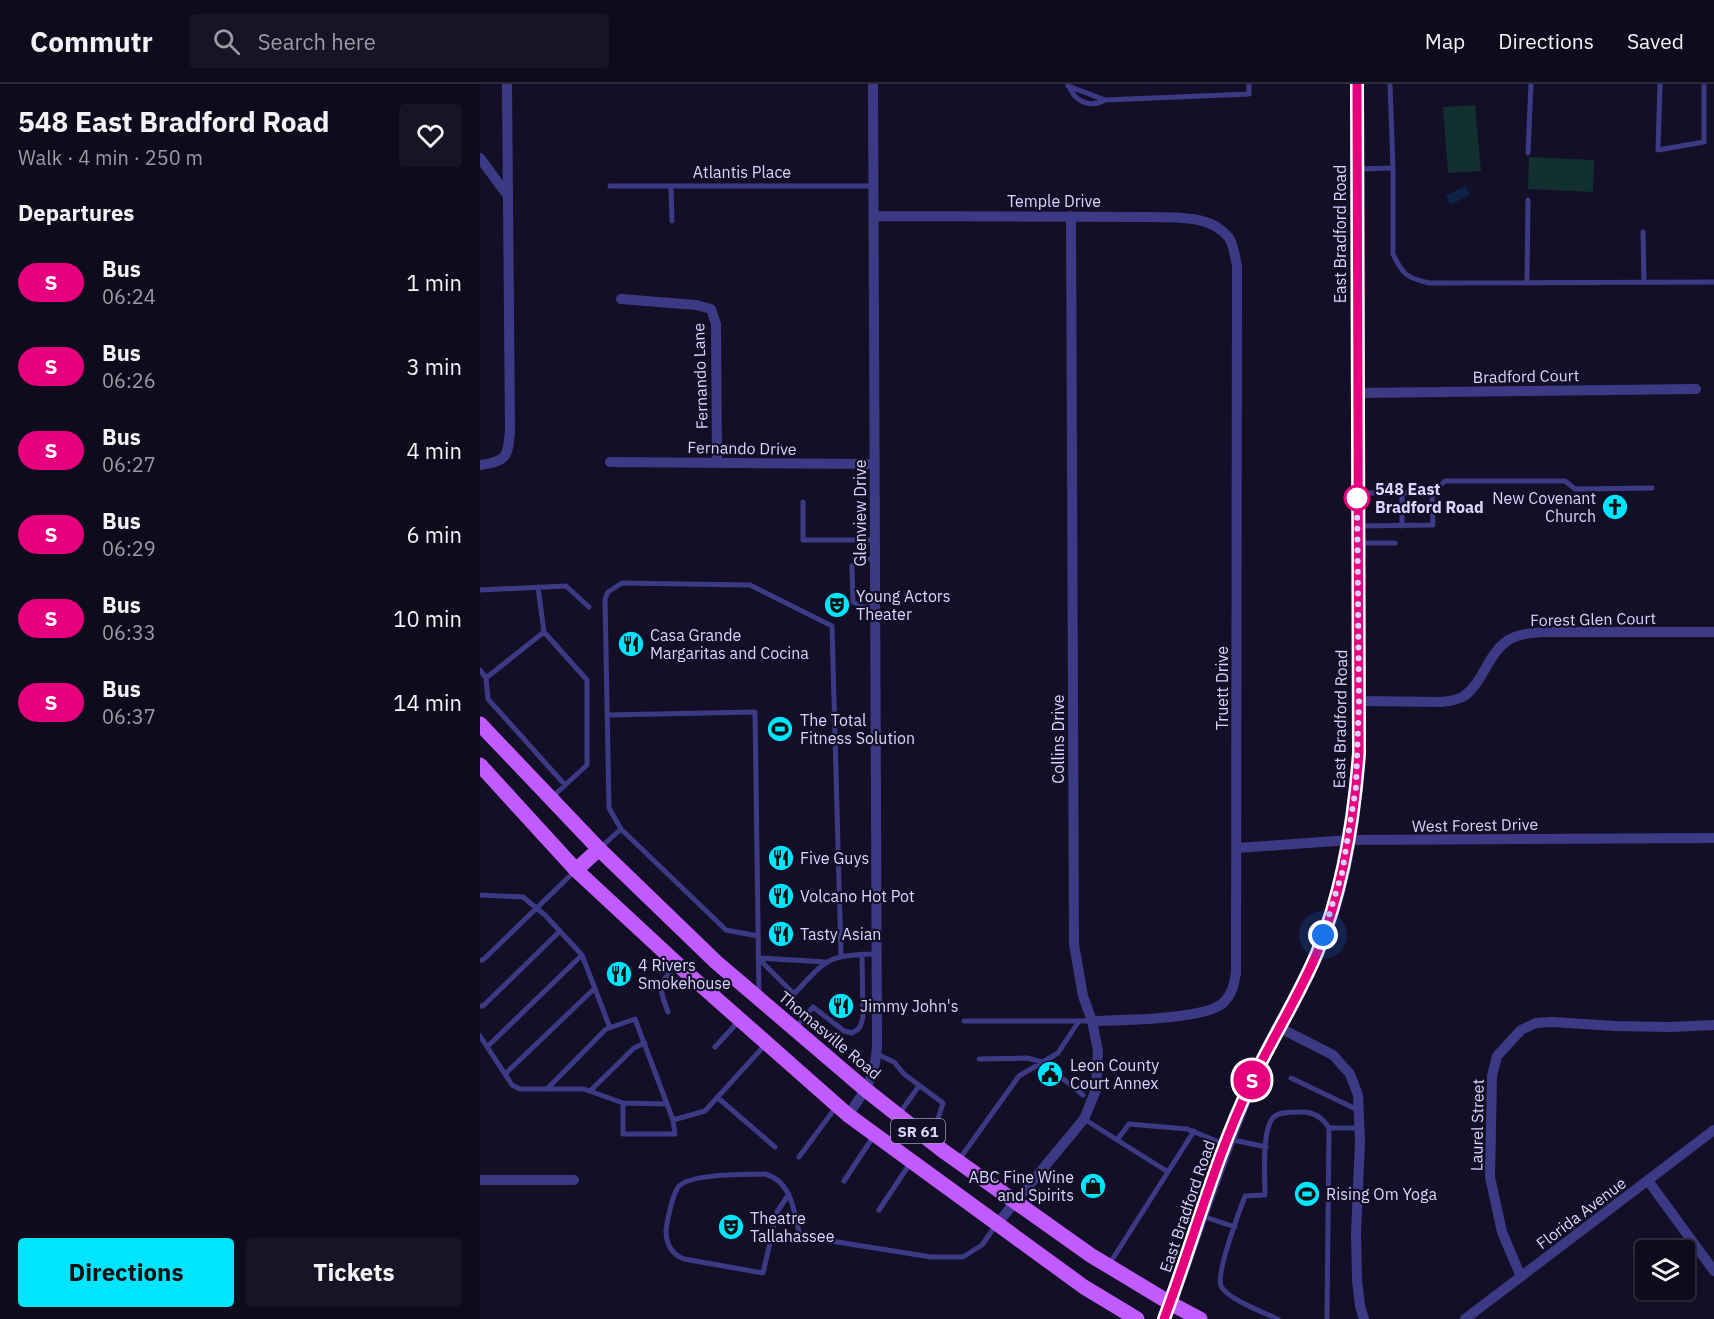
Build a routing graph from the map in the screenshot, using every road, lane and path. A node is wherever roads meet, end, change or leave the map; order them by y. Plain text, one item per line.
1 (507, 84) edge
2 (873, 84) edge
3 (1249, 84) edge
4 (1357, 84) edge
5 (1389, 84) edge
6 (1531, 84) edge
7 (1660, 84) edge
8 (1704, 84) edge
9 (1068, 85) edge
10 (1105, 100) junction
11 (1528, 153) dead end
12 (481, 162) edge
13 (1393, 168) junction
14 (1357, 169) junction
15 (610, 186) dead end
16 (671, 186) junction
17 (874, 186) junction
18 (508, 196) junction
19 (1528, 200) dead end
20 (874, 216) junction
21 (1071, 216) junction
22 (672, 221) dead end
23 (1643, 232) dead end
24 (1229, 237) joint
25 (1527, 281) junction
26 (1644, 282) junction
27 (1714, 282) edge
28 (621, 299) dead end
29 (1696, 389) dead end
30 (1357, 393) junction
31 (610, 462) dead end
32 (717, 463) junction
33 (875, 464) junction
34 (480, 465) edge
35 (1652, 488) dead end
36 (1402, 493) junction
37 (1432, 493) junction
38 (1357, 494) junction
39 (803, 502) dead end
40 (1358, 526) junction
41 (1402, 526) junction
42 (875, 540) junction
43 (1358, 543) junction
44 (1395, 543) dead end
45 (875, 559) junction
46 (538, 587) junction
47 (480, 590) edge
48 (589, 607) dead end
49 (875, 607) junction
50 (544, 632) junction
51 (1714, 632) edge
52 (480, 670) edge
53 (486, 678) junction
54 (1359, 701) junction
55 (607, 715) junction
56 (480, 724) edge
57 (509, 755) junction
58 (485, 771) edge
59 (565, 785) junction
60 (551, 798) junction
61 (621, 829) junction
62 (1714, 838) edge
63 (1349, 840) junction
64 (1237, 848) junction
65 (599, 849) junction
66 (576, 870) junction
67 (480, 895) edge
68 (536, 907) junction
69 (560, 931) junction
70 (758, 936) junction
71 (862, 954) junction
72 (877, 954) junction
73 (582, 955) junction
74 (841, 955) junction
75 (758, 958) junction
76 (480, 960) edge
77 (825, 962) junction
78 (676, 963) junction
79 (595, 988) junction
80 (759, 999) junction
81 (480, 1006) edge
82 (668, 1012) dead end
83 (740, 1020) junction
84 (964, 1021) dead end
85 (1079, 1021) junction
86 (1092, 1021) junction
87 (1714, 1024) edge
88 (610, 1028) junction
89 (1280, 1028) junction
90 (795, 1029) junction
91 (480, 1036) edge
92 (645, 1043) junction
93 (766, 1044) junction
94 (487, 1047) junction
95 (715, 1047) dead end
96 (877, 1054) junction
97 (979, 1059) dead end
98 (1042, 1062) junction
99 (505, 1074) junction
100 (1291, 1078) dead end
101 (919, 1086) junction
102 (547, 1089) junction
103 (866, 1090) junction
104 (590, 1091) junction
105 (1083, 1095) dead end
106 (717, 1097) junction
107 (623, 1103) junction
108 (667, 1104) junction
109 (843, 1110) junction
110 (1359, 1110) junction
111 (898, 1115) junction
112 (1084, 1119) junction
113 (673, 1120) junction
114 (1329, 1128) junction
115 (1359, 1128) junction
116 (1714, 1130) edge
117 (1194, 1131) junction
118 (875, 1134) junction
119 (1117, 1140) junction
120 (931, 1141) junction
121 (1227, 1142) junction
122 (1266, 1147) junction
123 (775, 1148) dead end
124 (799, 1157) dead end
125 (911, 1161) junction
126 (958, 1161) junction
127 (1168, 1172) junction
128 (480, 1180) edge
129 (574, 1180) dead end
130 (844, 1181) dead end
131 (1649, 1182) junction
132 (789, 1194) junction
133 (1015, 1202) junction
134 (879, 1210) dead end
135 (1201, 1216) junction
136 (997, 1224) junction
137 (1235, 1227) junction
138 (1107, 1266) junction
139 (1714, 1271) edge
140 (1521, 1277) junction
141 (1170, 1303) junction
142 (1137, 1319) edge
143 (1164, 1319) edge
144 (1200, 1319) edge
145 (1278, 1319) edge
146 (1327, 1319) edge
147 (1364, 1319) edge
148 (1465, 1319) edge

1 - 18 street
2 - 17 street, Glenview Drive
3 - 10 lane
4 - 14 street, East Bradford Road
5 - 13 lane
6 - 11 lane
7 - 8 lane
9 - 10 lane
9 - 10 lane
12 - 18 street
13 - 14 lane
13 - 25 lane
14 - 30 street, East Bradford Road
15 - 16 lane, Atlantis Place
16 - 17 lane, Atlantis Place
16 - 22 lane
17 - 20 street, Glenview Drive
18 - 34 street
19 - 25 lane
20 - 21 street, Temple Drive
20 - 33 street, Glenview Drive
21 - 24 street, Temple Drive
21 - 86 street, Collins Drive
23 - 26 lane
24 - 64 street, Truett Drive
25 - 26 lane
26 - 27 lane
28 - 32 street, Fernando Lane
29 - 30 street, Bradford Court
30 - 38 street, East Bradford Road
31 - 32 street, Fernando Drive
32 - 33 street, Fernando Drive
33 - 42 street, Glenview Drive
35 - 37 lane
36 - 37 lane
36 - 38 lane
36 - 41 lane
37 - 41 lane
38 - 40 street, East Bradford Road
39 - 42 lane
40 - 41 lane
40 - 43 street, East Bradford Road
42 - 45 street, Glenview Drive
43 - 44 lane
43 - 54 street, East Bradford Road
45 - 49 street, Glenview Drive
45 - 49 lane
46 - 47 lane
46 - 48 lane
46 - 50 lane
49 - 72 street, Glenview Drive
50 - 53 lane
50 - 59 lane
51 - 54 street, Forest Glen Court
52 - 53 lane
53 - 59 lane
54 - 63 street, East Bradford Road
55 - 61 lane
55 - 70 lane
55 - 74 lane
56 - 57 main road, Thomasville Road / SR 61
57 - 58 main road
57 - 60 main road, Thomasville Road / SR 61
58 - 66 main road, SR 61
59 - 60 lane
60 - 65 main road, Thomasville Road / SR 61
61 - 65 lane
61 - 70 lane
62 - 63 street, West Forest Drive
63 - 64 street, West Forest Drive
63 - 89 street, East Bradford Road
64 - 86 street, Truett Drive
65 - 66 main road
65 - 80 main road, Thomasville Road / SR 61
66 - 68 lane
66 - 78 main road, SR 61
67 - 68 lane
68 - 69 lane
68 - 76 lane
69 - 73 lane
69 - 81 lane
70 - 75 lane
71 - 72 lane
71 - 74 lane
71 - 90 lane
72 - 96 street, Glenview Drive
73 - 79 lane
73 - 94 lane
74 - 77 lane
75 - 77 lane
75 - 77 lane
75 - 80 lane
78 - 82 lane
78 - 83 main road, SR 61
79 - 88 lane
79 - 99 lane
80 - 83 main road
80 - 90 main road, Thomasville Road / SR 61
83 - 93 main road, SR 61
83 - 95 lane
84 - 85 lane
85 - 86 lane
85 - 98 lane
86 - 112 street, Collins Drive
87 - 140 street, Laurel Street
88 - 92 lane
88 - 102 lane
89 - 110 street
89 - 121 street, East Bradford Road
90 - 103 main road, Thomasville Road / SR 61
91 - 94 lane
92 - 104 lane
92 - 108 lane
93 - 106 lane
93 - 109 main road, SR 61
94 - 99 lane
96 - 101 lane
96 - 103 street, Glenview Drive
97 - 98 lane
98 - 105 lane
98 - 126 lane
99 - 102 lane
100 - 110 lane
101 - 111 lane
101 - 120 lane
102 - 104 lane
103 - 109 street, Glenview Drive
103 - 111 main road, Thomasville Road / SR 61
104 - 107 lane
106 - 113 lane
106 - 123 lane
107 - 108 lane
107 - 113 lane
108 - 113 lane
109 - 118 main road, SR 61
109 - 124 lane
110 - 115 street
111 - 120 main road, Thomasville Road / SR 61
112 - 119 lane
112 - 133 street, Collins Drive
114 - 115 lane
114 - 122 lane
114 - 146 lane
115 - 147 street
116 - 131 street, Florida Avenue
117 - 119 lane
117 - 121 lane
117 - 127 lane
118 - 125 main road, SR 61
118 - 130 lane
119 - 127 lane
120 - 126 main road, Thomasville Road / SR 61
121 - 122 lane
121 - 135 street, East Bradford Road
122 - 137 lane
125 - 134 lane
125 - 136 main road, SR 61
126 - 133 main road, Thomasville Road / SR 61
127 - 138 lane
128 - 129 street
131 - 139 street
131 - 140 street, Florida Avenue
132 - 132 lane
132 - 136 lane
133 - 136 street, Collins Drive
133 - 138 main road, Thomasville Road / SR 61
135 - 137 lane
135 - 141 street, East Bradford Road
136 - 142 main road, SR 61
137 - 145 lane
138 - 141 main road, Thomasville Road / SR 61
140 - 148 street, Florida Avenue
141 - 143 street, East Bradford Road
141 - 144 main road, Thomasville Road / SR 61

